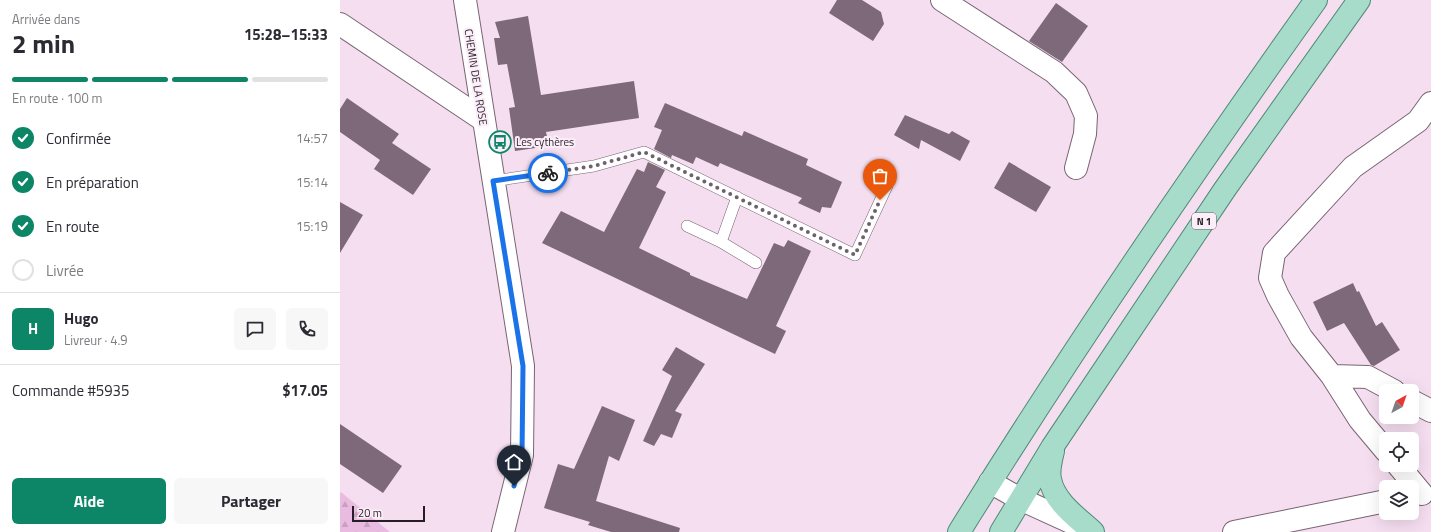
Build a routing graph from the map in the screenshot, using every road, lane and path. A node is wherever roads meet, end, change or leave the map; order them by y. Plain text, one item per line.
1 (464, 0) edge
2 (942, 0) edge
3 (1316, 0) edge
4 (1359, 0) edge
5 (340, 24) edge
6 (1431, 103) edge
7 (482, 119) junction
8 (1076, 168) dead end
9 (493, 181) junction
10 (887, 186) dead end
11 (737, 197) junction
12 (686, 226) dead end
13 (721, 242) junction
14 (756, 263) dead end
15 (1332, 376) junction
16 (1381, 384) edge
17 (1419, 405) edge
18 (1431, 411) edge
19 (1379, 443) edge
20 (1054, 446) junction
21 (1403, 472) edge
22 (990, 482) junction
23 (1422, 497) edge
24 (1020, 499) junction
25 (1379, 502) edge
26 (503, 532) edge
27 (960, 532) edge
28 (1001, 532) edge
29 (1069, 532) edge
30 (1087, 532) edge
31 (1093, 532) edge
32 (1234, 532) edge

1 - 7 street, CHEMIN DE LA ROSE
2 - 8 street
3 - 22 main road
4 - 20 main road, N 1
5 - 7 street
6 - 15 street
7 - 9 street, CHEMIN DE LA ROSE
9 - 11 lane
9 - 26 street, CHEMIN DE LA ROSE
10 - 11 lane
11 - 13 lane
12 - 13 lane
13 - 14 lane
15 - 16 street
15 - 19 street
17 - 18 street
20 - 24 main road, N 1
20 - 31 main road
21 - 23 street
22 - 24 street
22 - 27 main road
24 - 28 main road, N 1
24 - 31 street
25 - 32 street
29 - 30 main road

